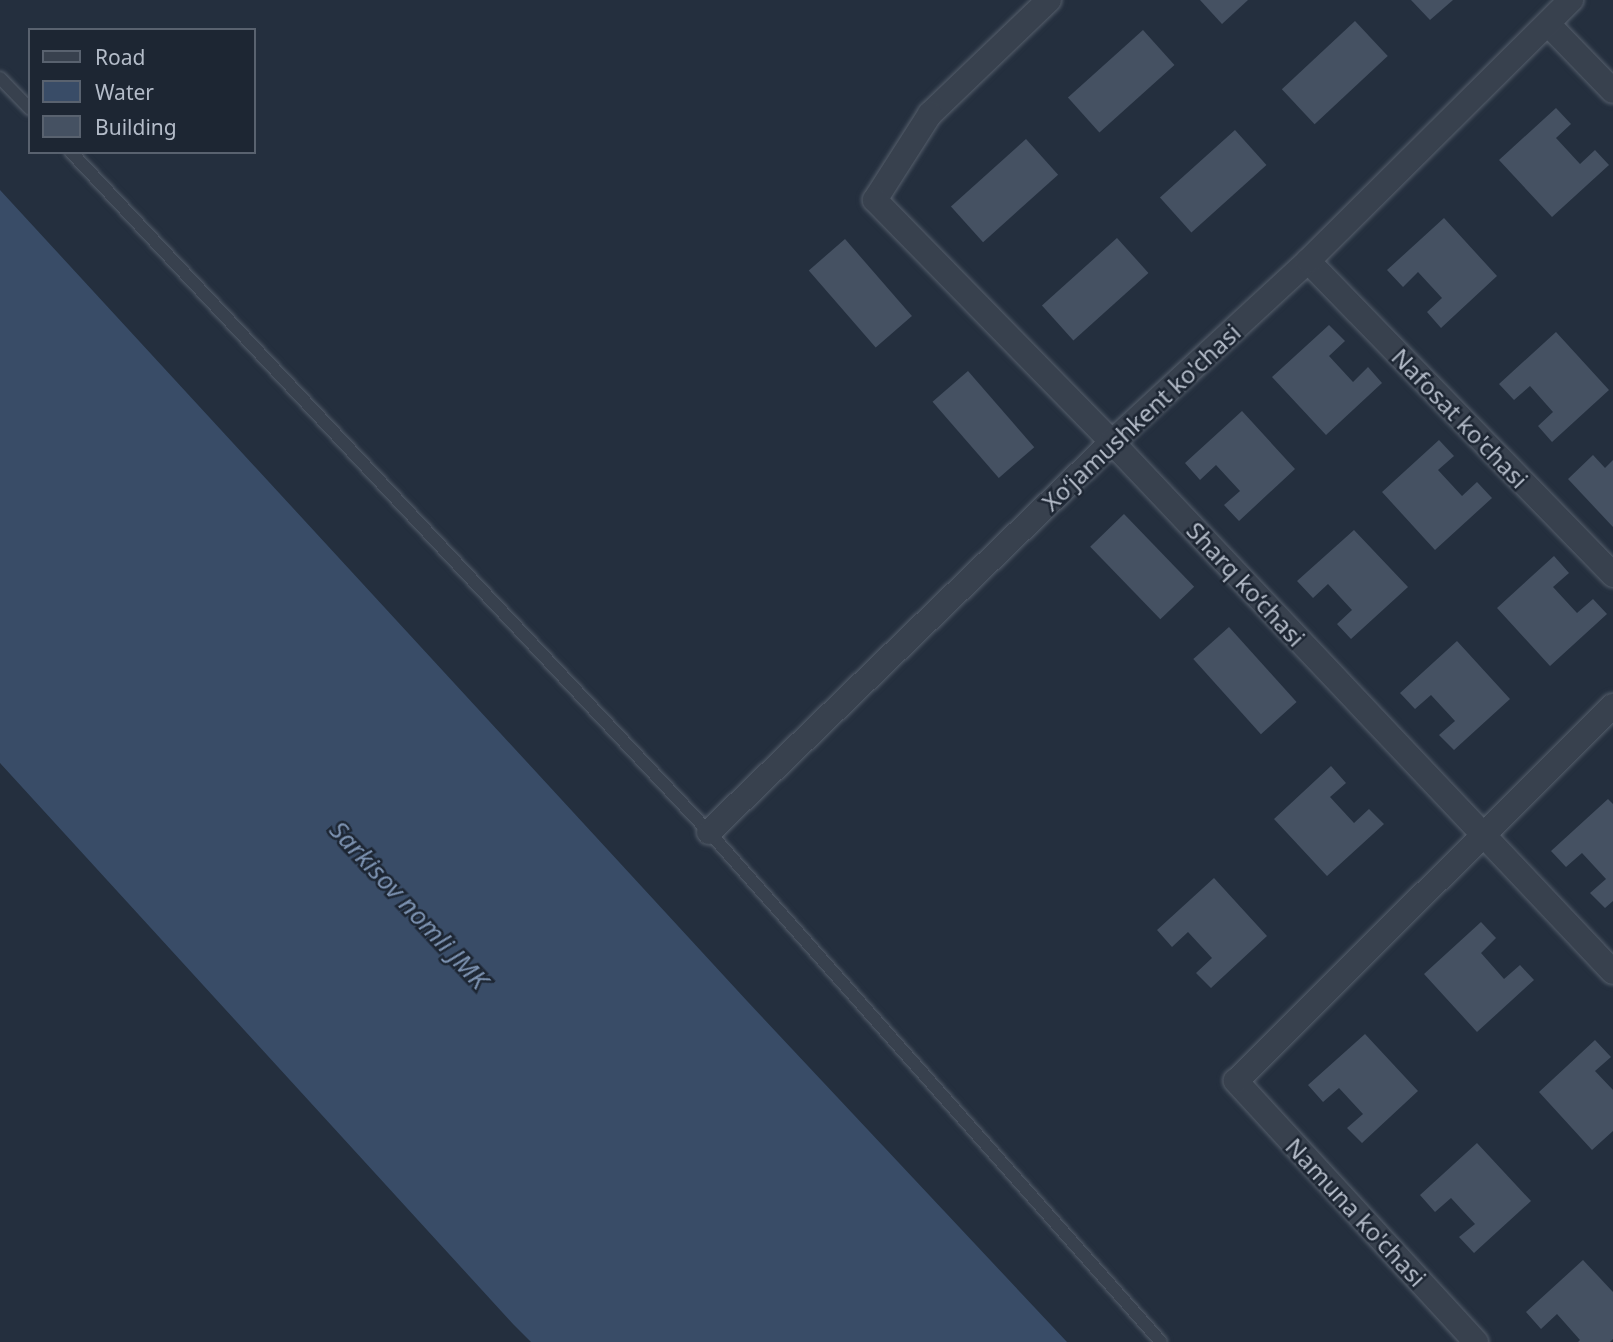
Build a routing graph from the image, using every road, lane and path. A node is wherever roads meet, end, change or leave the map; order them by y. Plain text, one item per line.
1 (1049, 0) edge
2 (1572, 0) edge
3 (1548, 24) junction
4 (0, 78) edge
5 (1613, 91) edge
6 (28, 106) edge
7 (73, 154) edge
8 (1308, 261) junction
9 (1112, 442) junction
10 (1613, 575) edge
11 (1613, 706) edge
12 (709, 832) junction
13 (1483, 834) junction
14 (1613, 972) edge
15 (1161, 1342) edge
16 (1476, 1342) edge

1 - 9 street, Sharq ko‘chasi
2 - 3 street, Xo‘jamushkent ko'chasi
3 - 5 street
3 - 8 street, Xo‘jamushkent ko'chasi
4 - 6 lane
7 - 12 lane
8 - 9 street, Xo‘jamushkent ko'chasi
8 - 10 street, Nafosat ko'chasi
9 - 12 street, Xo‘jamushkent ko'chasi
9 - 13 street, Sharq ko‘chasi
11 - 13 street
12 - 15 lane
13 - 14 street, Sharq ko‘chasi
13 - 16 street, Namuna ko'chasi

